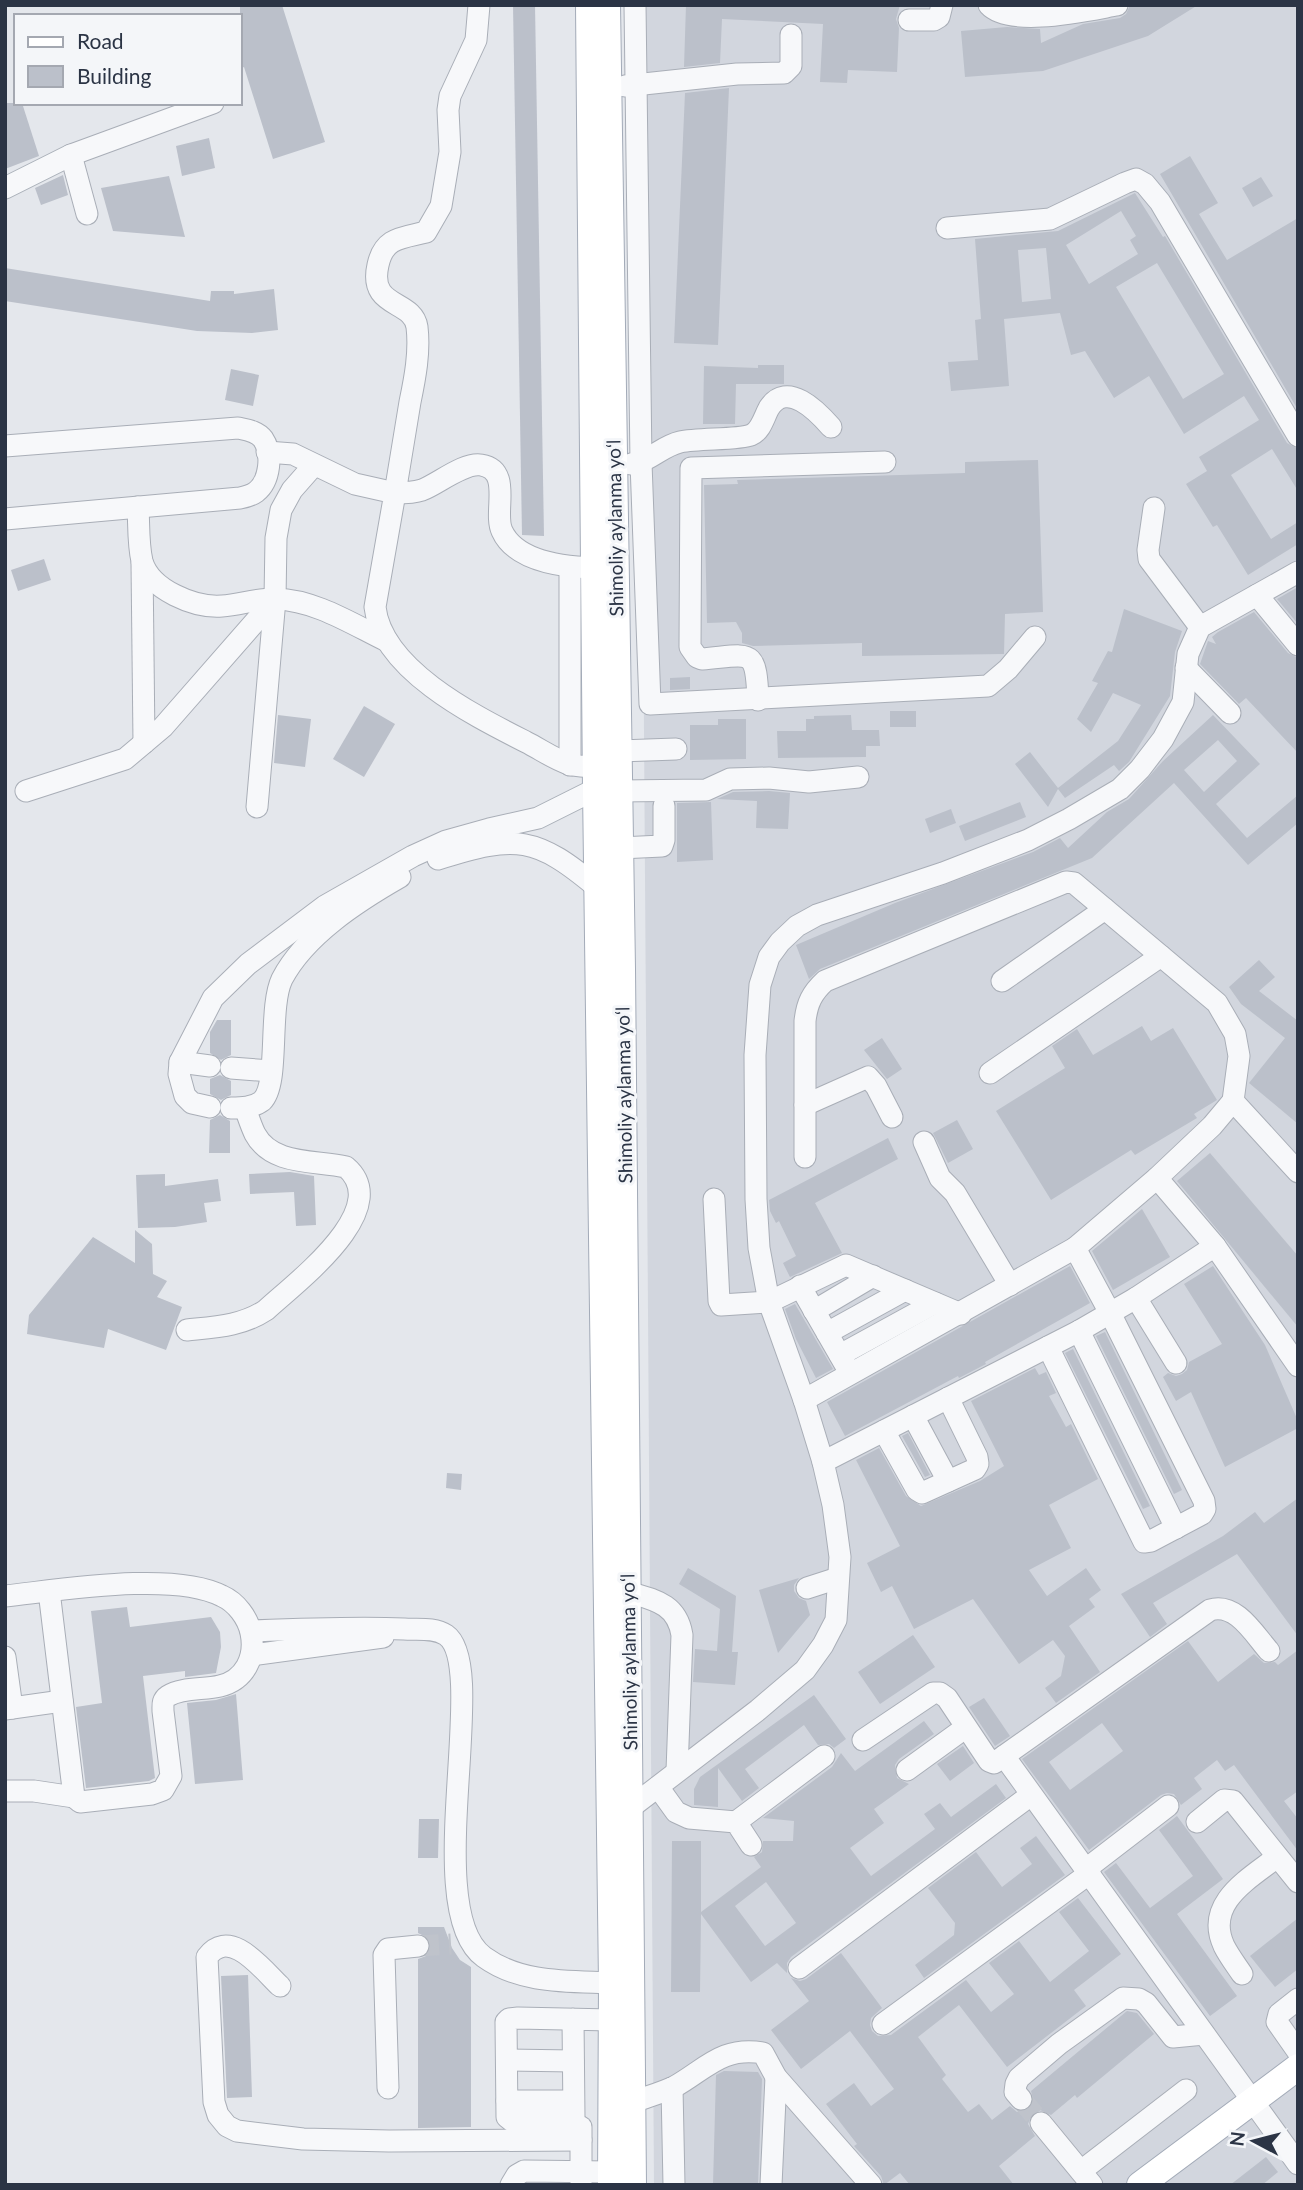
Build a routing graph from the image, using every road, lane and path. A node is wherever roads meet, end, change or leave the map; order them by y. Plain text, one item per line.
1 (479, 5) edge
2 (589, 5) edge
3 (607, 5) edge
4 (635, 5) edge
5 (942, 5) edge
6 (989, 5) edge
7 (1117, 5) edge
8 (909, 20) dead end
9 (791, 36) dead end
10 (636, 84) junction
11 (609, 87) junction
12 (208, 105) edge
13 (71, 155) junction
14 (5, 188) edge
15 (88, 214) dead end
16 (947, 228) dead end
17 (831, 427) dead end
18 (1298, 436) edge
19 (5, 446) edge
20 (267, 452) junction
21 (885, 462) dead end
22 (641, 463) junction
23 (314, 465) junction
24 (614, 465) junction
25 (395, 493) junction
26 (138, 507) junction
27 (1154, 509) dead end
28 (5, 519) edge
29 (142, 563) junction
30 (593, 567) junction
31 (1298, 572) edge
32 (1257, 595) junction
33 (275, 598) junction
34 (1200, 627) junction
35 (1035, 636) dead end
36 (387, 641) junction
37 (1298, 645) edge
38 (1186, 668) junction
39 (758, 700) junction
40 (650, 704) junction
41 (618, 705) junction
42 (1230, 713) dead end
43 (144, 743) junction
44 (676, 749) dead end
45 (619, 751) junction
46 (570, 765) junction
47 (858, 776) dead end
48 (604, 782) junction
49 (26, 791) dead end
50 (664, 806) dead end
51 (257, 807) dead end
52 (621, 848) junction
53 (599, 889) junction
54 (1105, 909) junction
55 (1161, 956) junction
56 (1002, 981) dead end
57 (612, 1049) junction
58 (180, 1062) junction
59 (271, 1071) junction
60 (990, 1073) dead end
61 (1233, 1101) junction
62 (805, 1105) junction
63 (228, 1108) junction
64 (892, 1117) dead end
65 (924, 1142) dead end
66 (804, 1157) dead end
67 (1298, 1172) edge
68 (1157, 1178) junction
69 (714, 1199) dead end
70 (1215, 1246) junction
71 (1075, 1248) junction
72 (873, 1276) junction
73 (1010, 1285) junction
74 (800, 1286) junction
75 (905, 1290) junction
76 (1136, 1298) junction
77 (769, 1302) junction
78 (935, 1303) junction
79 (814, 1311) junction
80 (1110, 1313) junction
81 (961, 1314) junction
82 (187, 1330) dead end
83 (1079, 1331) junction
84 (827, 1334) junction
85 (1048, 1347) junction
86 (840, 1355) junction
87 (1176, 1363) dead end
88 (1298, 1366) edge
89 (851, 1374) junction
90 (948, 1398) junction
91 (804, 1400) junction
92 (913, 1416) junction
93 (884, 1431) junction
94 (823, 1462) junction
95 (948, 1481) junction
96 (1176, 1528) junction
97 (838, 1578) junction
98 (807, 1588) dead end
99 (49, 1591) junction
100 (628, 1592) junction
101 (5, 1596) edge
102 (412, 1629) junction
103 (250, 1631) junction
104 (1269, 1651) dead end
105 (252, 1655) junction
106 (5, 1657) edge
107 (62, 1701) junction
108 (9, 1709) edge
109 (965, 1728) junction
110 (863, 1740) dead end
111 (824, 1756) dead end
112 (1004, 1756) junction
113 (907, 1770) dead end
114 (677, 1772) junction
115 (658, 1787) junction
116 (5, 1791) edge
117 (1031, 1795) junction
118 (75, 1797) junction
119 (1168, 1806) dead end
120 (631, 1808) junction
121 (736, 1822) junction
122 (1197, 1822) dead end
123 (751, 1845) dead end
124 (1278, 1857) junction
125 (1088, 1871) junction
126 (1298, 1882) edge
127 (418, 1946) tunnel mouth
128 (799, 1968) dead end
129 (1242, 1974) dead end
130 (583, 1982) junction
131 (612, 1983) junction
132 (280, 1986) dead end
133 (1298, 1999) edge
134 (578, 2019) junction
135 (611, 2020) junction
136 (883, 2024) dead end
137 (1204, 2034) junction
138 (1298, 2052) edge
139 (507, 2060) junction
140 (573, 2061) junction
141 (1298, 2067) edge
142 (776, 2077) junction
143 (388, 2088) dead end
144 (672, 2088) junction
145 (1186, 2090) dead end
146 (1021, 2099) dead end
147 (1252, 2101) junction
148 (632, 2102) junction
149 (1041, 2123) tunnel mouth
150 (581, 2140) junction
151 (1298, 2164) edge
152 (581, 2178) edge
153 (1086, 2178) edge
154 (618, 2180) edge
155 (511, 2185) edge
156 (674, 2185) edge
157 (771, 2185) edge
158 (872, 2185) edge
159 (1140, 2185) edge

1 - 25 street
2 - 30 main road, Shimoliy aylanma yoʻl
3 - 11 main road, Shimoliy aylanma yoʻl
4 - 10 street
5 - 8 street
6 - 7 street
9 - 10 street
10 - 11 street
10 - 22 street
11 - 24 main road, Shimoliy aylanma yoʻl
12 - 13 street
13 - 14 street
13 - 15 street
16 - 18 street
17 - 22 street
19 - 20 street
20 - 23 street
20 - 26 street
21 - 39 street
22 - 24 street
22 - 40 street
23 - 25 street
23 - 33 street
24 - 30 main road, Shimoliy aylanma yoʻl
25 - 30 street
25 - 36 street
26 - 28 street
26 - 29 street
27 - 34 street
29 - 33 street
29 - 43 street
30 - 41 main road, Shimoliy aylanma yoʻl
30 - 46 street
30 - 48 main road, Shimoliy aylanma yoʻl
31 - 32 street
32 - 34 street
32 - 37 street
33 - 36 street
33 - 43 street
33 - 51 street
34 - 38 street
35 - 39 street
36 - 46 street
38 - 42 street
38 - 77 street
39 - 40 street
40 - 41 street
41 - 45 main road, Shimoliy aylanma yoʻl
43 - 49 street
44 - 45 street
45 - 48 main road, Shimoliy aylanma yoʻl
46 - 48 street
47 - 48 street
48 - 52 main road, Shimoliy aylanma yoʻl
48 - 53 main road, Shimoliy aylanma yoʻl
48 - 58 street
50 - 52 street
52 - 57 main road, Shimoliy aylanma yoʻl
53 - 57 main road, Shimoliy aylanma yoʻl
53 - 59 street
54 - 55 street
54 - 56 street
54 - 62 street
55 - 60 street
55 - 61 street
57 - 100 main road, Shimoliy aylanma yoʻl
57 - 131 main road, Shimoliy aylanma yoʻl
58 - 59 street
58 - 63 street
59 - 63 street
61 - 67 street
61 - 68 street
62 - 64 street
62 - 66 street
63 - 82 street
65 - 73 street
68 - 70 street
68 - 71 street
69 - 77 street
70 - 76 street
70 - 88 street
71 - 73 street
71 - 80 street
72 - 74 street
72 - 75 street
72 - 79 street
73 - 81 street
74 - 77 street
74 - 79 street
75 - 78 street
75 - 84 street
76 - 80 street
76 - 87 street
77 - 91 street
78 - 81 street
78 - 86 street
79 - 84 street
80 - 83 street
80 - 96 street
81 - 89 street
83 - 85 street
83 - 96 street
84 - 86 street
85 - 90 street
85 - 96 street
86 - 89 street
89 - 91 street
90 - 92 street
90 - 95 street
91 - 94 street
92 - 93 street
92 - 95 street
93 - 94 street
93 - 95 street
94 - 97 street
97 - 98 street
97 - 114 street
99 - 101 street
99 - 103 street
99 - 107 street
100 - 114 street
100 - 120 main road, Shimoliy aylanma yoʻl
102 - 103 street
102 - 105 street
102 - 130 street
103 - 105 street
104 - 112 street
105 - 118 street
106 - 108 street
107 - 108 street
107 - 118 street
109 - 110 street
109 - 112 street
109 - 113 street
111 - 121 street
112 - 117 street
114 - 115 street
115 - 120 street
115 - 121 street
116 - 118 street
117 - 125 street
117 - 128 street
119 - 125 street
120 - 148 main road, Shimoliy aylanma yoʻl
121 - 123 street
122 - 124 street
124 - 126 street
124 - 129 street
125 - 136 street
125 - 137 street
127 - 143 street
130 - 131 street
130 - 134 street
131 - 135 main road, Shimoliy aylanma yoʻl
132 - 150 street
133 - 138 street
134 - 135 street
134 - 139 street
134 - 140 street
134 - 150 street
135 - 154 main road, Shimoliy aylanma yoʻl
137 - 146 street
137 - 147 street
139 - 140 street
139 - 140 street
141 - 147 main road
142 - 144 street
142 - 157 street
142 - 158 street
144 - 148 street
144 - 156 street
145 - 153 street
147 - 151 street
147 - 159 main road
148 - 154 main road, Shimoliy aylanma yoʻl
149 - 153 street
150 - 152 street
152 - 154 street
152 - 155 street

